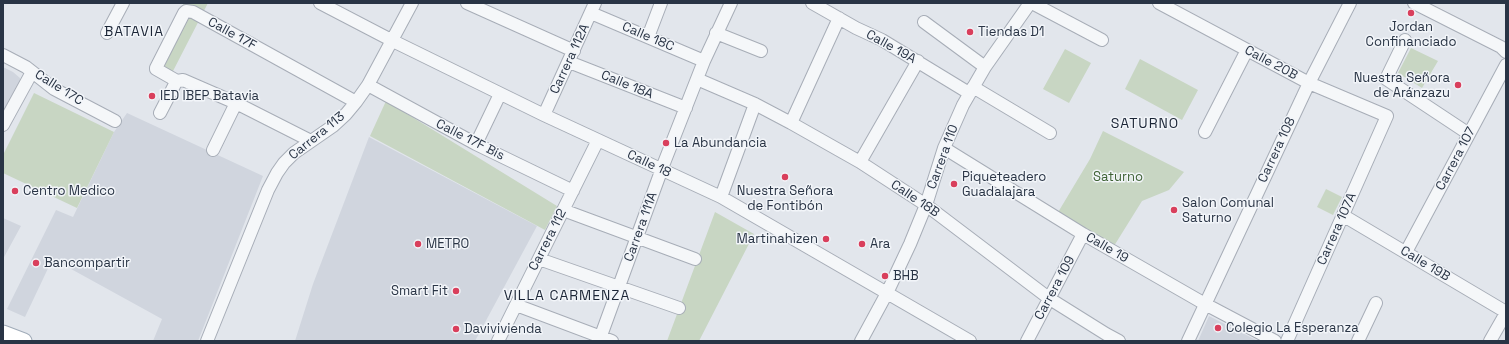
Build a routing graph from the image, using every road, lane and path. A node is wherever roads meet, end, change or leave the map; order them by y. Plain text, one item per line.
1 (123, 3) edge
2 (320, 3) edge
3 (412, 3) edge
4 (467, 3) edge
5 (661, 3) edge
6 (731, 3) edge
7 (1031, 3) edge
8 (1159, 3) edge
9 (1350, 3) edge
10 (1414, 3) edge
11 (820, 5) edge
12 (593, 8) edge
13 (839, 18) junction
14 (924, 22) dead end
15 (107, 33) dead end
16 (716, 33) junction
17 (648, 37) junction
18 (1102, 40) dead end
19 (1405, 40) dead end
20 (392, 41) junction
21 (1247, 50) junction
22 (761, 51) dead end
23 (1506, 52) edge
24 (3, 55) edge
25 (571, 56) junction
26 (704, 61) junction
27 (918, 61) junction
28 (1506, 65) edge
29 (985, 68) junction
30 (32, 72) junction
31 (697, 79) junction
32 (177, 82) junction
33 (1309, 83) junction
34 (368, 85) junction
35 (971, 90) junction
36 (500, 94) junction
37 (356, 102) junction
38 (236, 103) junction
39 (755, 104) junction
40 (686, 108) junction
41 (160, 113) dead end
42 (544, 115) junction
43 (1387, 116) joint
44 (115, 121) dead end
45 (791, 122) junction
46 (3, 125) edge
47 (1205, 132) dead end
48 (1050, 133) dead end
49 (1469, 134) junction
50 (598, 140) junction
51 (311, 141) junction
52 (476, 144) junction
53 (944, 148) junction
54 (214, 150) dead end
55 (860, 162) junction
56 (662, 170) junction
57 (573, 191) junction
58 (721, 197) junction
59 (926, 205) junction
60 (563, 210) junction
61 (1344, 216) junction
62 (1083, 234) junction
63 (637, 238) junction
64 (1406, 252) junction
65 (539, 259) junction
66 (695, 259) dead end
67 (619, 287) junction
68 (887, 293) junction
69 (1050, 299) junction
70 (1205, 304) junction
71 (1376, 304) dead end
72 (516, 305) junction
73 (679, 308) dead end
74 (1506, 312) edge
75 (604, 340) edge
76 (207, 341) edge
77 (498, 341) edge
78 (861, 341) edge
79 (970, 341) edge
80 (1027, 341) edge
81 (1119, 341) edge
82 (1188, 341) edge
83 (1275, 341) edge
84 (1287, 341) edge
85 (1358, 341) edge
86 (1490, 341) edge

1 - 15 street
2 - 20 street, Calle 18
3 - 20 street, Carrera 113
4 - 25 street, Calle 18A
5 - 17 street
6 - 16 street, Carrera 111A
7 - 18 street
7 - 29 street, Carrera 110
8 - 21 street, Calle 20B
9 - 33 street, Carrera 108
10 - 23 street
11 - 13 street, Calle 19A
12 - 17 street, Calle 18C
12 - 25 street, Carrera 112A
13 - 27 street, Calle 19A
13 - 45 street
14 - 29 street
16 - 22 street
16 - 26 street, Carrera 111A
17 - 26 street, Calle 18C
19 - 49 street
20 - 34 street, Carrera 113
20 - 36 street, Calle 18
21 - 33 street, Calle 20B
21 - 47 street
24 - 30 street, Calle 17C
25 - 40 street, Calle 18A
25 - 42 street, Carrera 112A
26 - 31 street, Carrera 111A
27 - 35 street, Calle 19A
27 - 55 street
28 - 49 street, Carrera 107
29 - 35 street, Carrera 110
30 - 44 street, Calle 17C
30 - 46 street
31 - 39 street, Calle 18B
31 - 40 street, Carrera 111A
32 - 37 street, Calle 17F
32 - 38 street
32 - 41 street
33 - 43 street, Calle 20B
33 - 70 street, Carrera 108
34 - 37 street, Carrera 113
34 - 52 street, Calle 17F Bis
35 - 48 street, Calle 19A
35 - 53 street, Carrera 110
36 - 42 street, Calle 18
36 - 52 street
37 - 51 street, Carrera 113
38 - 51 street
38 - 54 street
39 - 45 street, Calle 18B
39 - 58 street
40 - 56 street, Carrera 111A
42 - 50 street, Calle 18
43 - 61 street, Carrera 107A
45 - 55 street, Calle 18B
49 - 64 street, Carrera 107
50 - 56 street, Calle 18
50 - 57 street, Carrera 112
51 - 76 street, Carrera 113
52 - 57 street, Calle 17F Bis
53 - 59 street, Carrera 110
53 - 62 street, Calle 19
55 - 59 street, Calle 18B
56 - 58 street, Calle 18
56 - 63 street, Carrera 111A
57 - 60 street, Carrera 112
58 - 68 street, Calle 18
59 - 68 street, Carrera 110
59 - 69 street, Calle 18B
60 - 63 street
60 - 65 street, Carrera 112
61 - 64 street, Calle 19B
61 - 84 street, Carrera 107A
62 - 69 street, Carrera 109
62 - 70 street, Calle 19
63 - 66 street
63 - 67 street, Carrera 111A
64 - 74 street, Calle 19B
65 - 67 street
65 - 72 street, Carrera 112
67 - 73 street
67 - 75 street, Carrera 111A
68 - 78 street, Carrera 110
68 - 79 street, Calle 18
69 - 80 street, Carrera 109
69 - 81 street, Calle 18B
70 - 82 street, Carrera 108
70 - 83 street, Calle 19
71 - 85 street
72 - 75 street
72 - 77 street, Carrera 112
74 - 86 street

